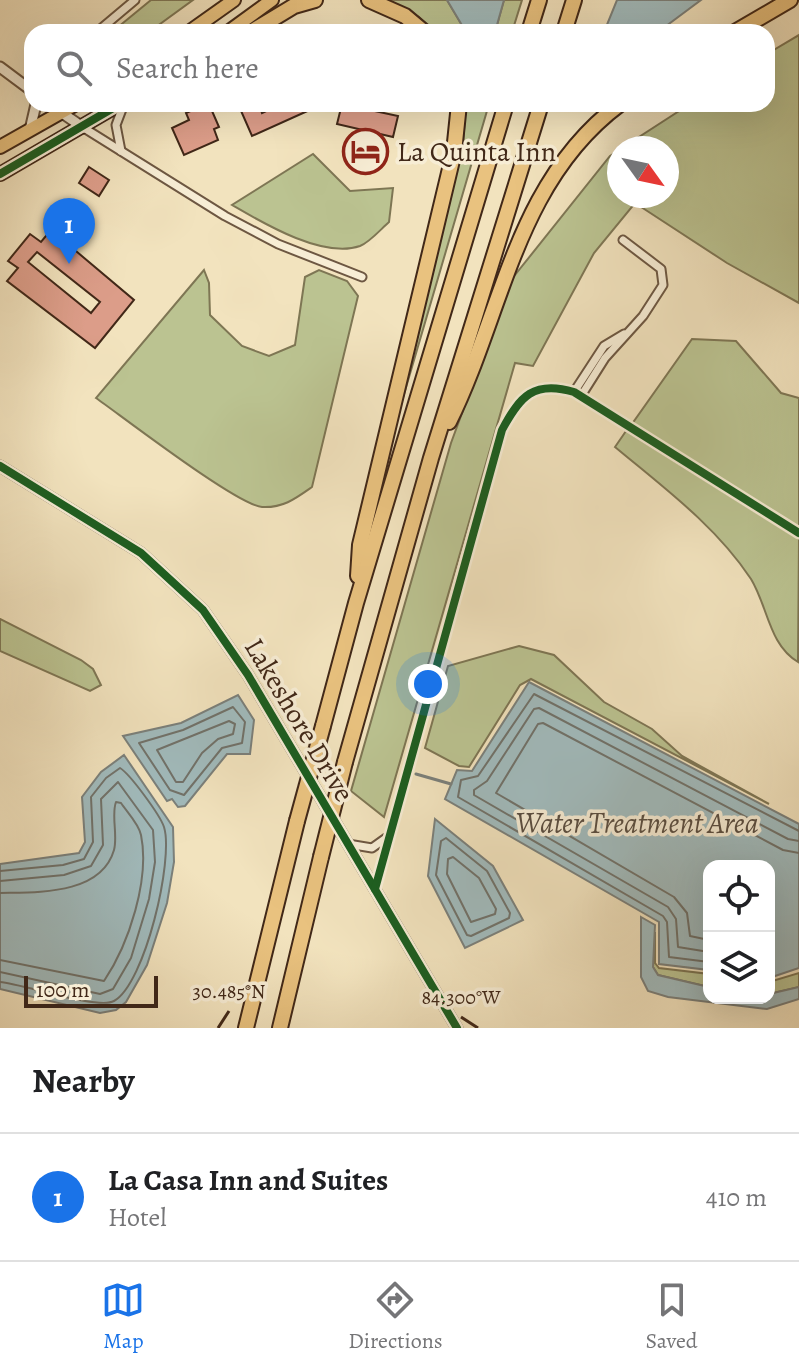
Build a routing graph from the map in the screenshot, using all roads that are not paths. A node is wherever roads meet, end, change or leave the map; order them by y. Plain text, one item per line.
1 (135, 0) edge
2 (234, 0) edge
3 (272, 0) edge
4 (315, 0) edge
5 (369, 0) edge
6 (539, 0) edge
7 (574, 0) edge
8 (790, 0) edge
9 (106, 24) edge
10 (200, 24) edge
11 (239, 24) edge
12 (264, 24) edge
13 (414, 24) edge
14 (532, 24) edge
15 (566, 24) edge
16 (749, 24) edge
17 (0, 67) edge
18 (24, 84) edge
19 (34, 112) edge
20 (62, 112) joint
21 (109, 112) edge
22 (120, 112) edge
23 (458, 112) edge
24 (504, 112) edge
25 (539, 112) edge
26 (611, 112) edge
27 (84, 128) junction
28 (30, 130) junction
29 (0, 147) edge
30 (121, 151) junction
31 (0, 174) edge
32 (623, 240) dead end
33 (362, 277) dead end
34 (577, 394) junction
35 (431, 458) junction
36 (0, 466) edge
37 (799, 533) edge
38 (356, 603) junction
39 (389, 833) junction
40 (348, 844) junction
41 (375, 889) junction
42 (246, 1028) edge
43 (280, 1028) edge
44 (457, 1028) edge

1 - 9 street
2 - 10 main road
3 - 11 main road
4 - 12 highway
5 - 13 highway
6 - 14 highway
7 - 15 highway
8 - 16 highway
17 - 18 street
19 - 28 street
20 - 27 street
20 - 28 main road
21 - 27 main road
22 - 30 street
23 - 38 highway
24 - 38 highway
25 - 35 highway
26 - 35 highway
27 - 30 street
27 - 31 main road
28 - 29 main road
30 - 33 street
32 - 34 street
34 - 37 street
34 - 39 street
35 - 43 highway, bridge
36 - 40 street, Lakeshore Drive
38 - 42 highway, bridge
39 - 40 street
39 - 41 street
40 - 41 street, Lakeshore Drive
41 - 44 street, Lakeshore Drive

